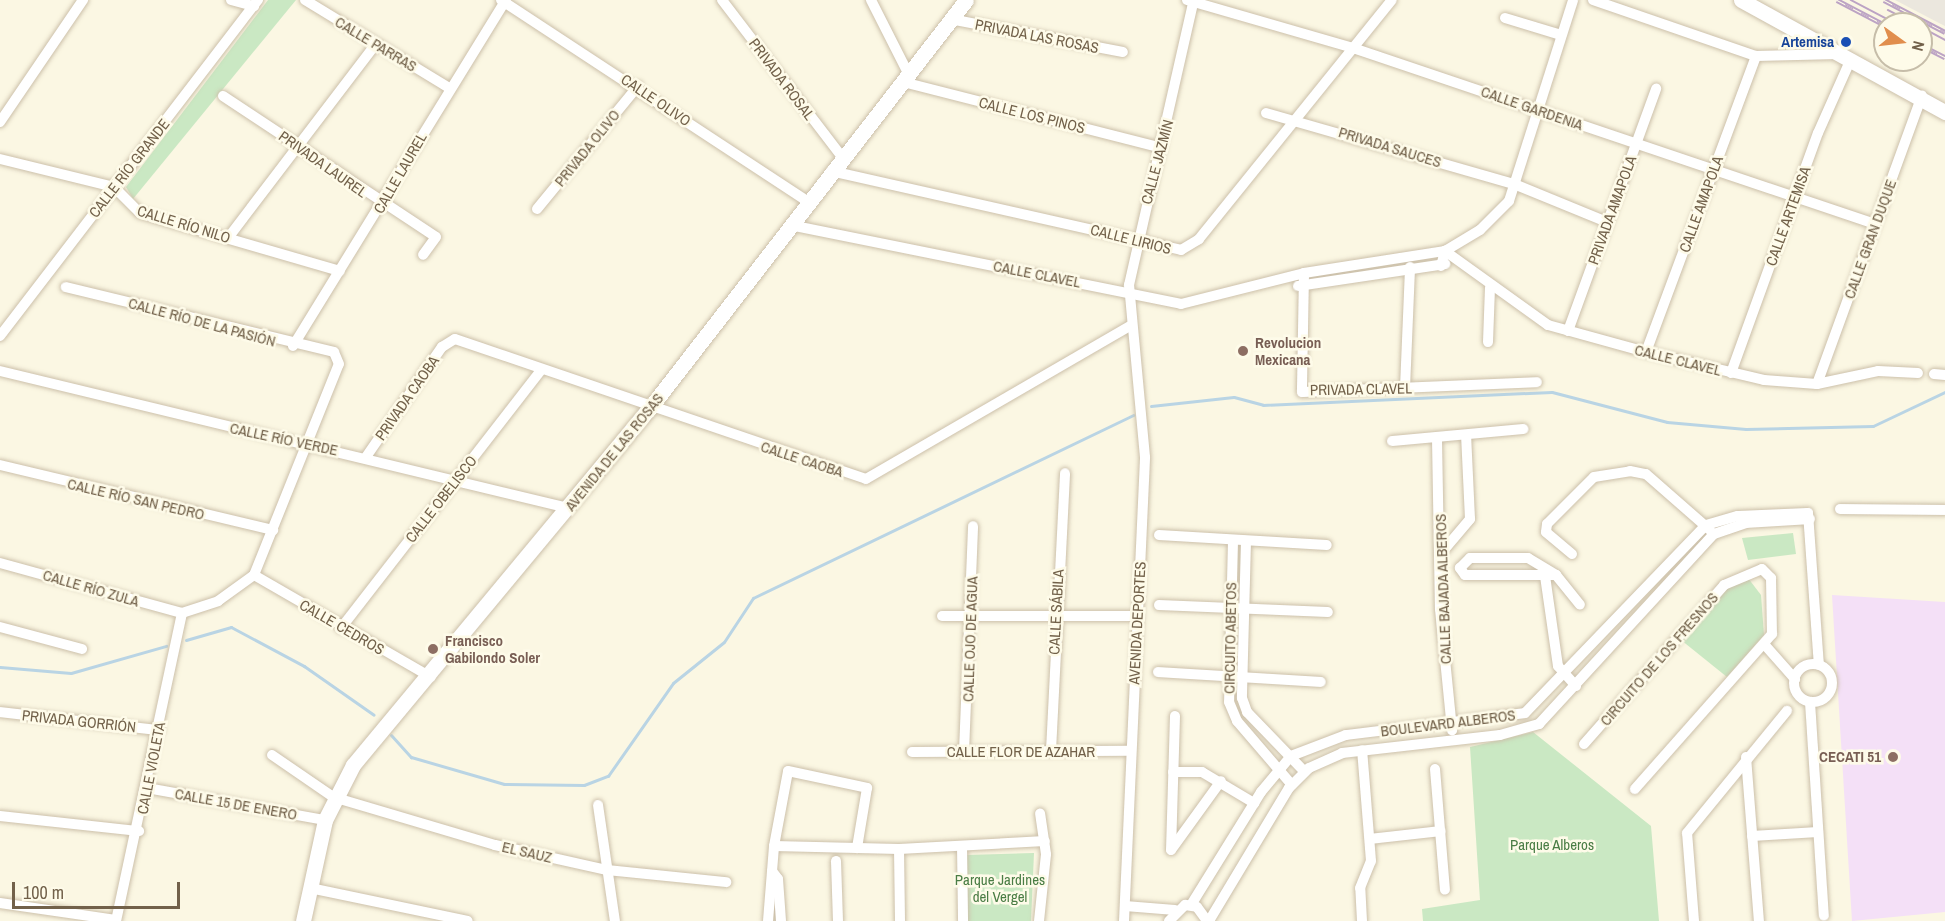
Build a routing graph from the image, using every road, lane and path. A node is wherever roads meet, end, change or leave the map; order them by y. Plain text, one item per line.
1 (83, 0) edge
2 (231, 0) edge
3 (305, 0) edge
4 (722, 0) edge
5 (872, 0) edge
6 (966, 0) edge
7 (1392, 0) edge
8 (1573, 0) edge
9 (1593, 0) edge
10 (1741, 0) edge
11 (504, 1) edge
12 (1191, 1) edge
13 (256, 3) edge
14 (1505, 18) dead end
15 (950, 19) junction
16 (1561, 35) junction
17 (375, 45) junction
18 (1353, 48) junction
19 (1123, 52) dead end
20 (1756, 56) junction
21 (1844, 57) junction
22 (906, 79) junction
23 (638, 86) junction
24 (449, 87) junction
25 (1656, 89) dead end
26 (1923, 94) junction
27 (224, 96) dead end
28 (1536, 109) junction
29 (1945, 112) edge
30 (1266, 113) dead end
31 (1294, 119) junction
32 (0, 122) edge
33 (296, 144) junction
34 (1636, 144) junction
35 (1161, 148) junction
36 (842, 157) junction
37 (0, 159) edge
38 (831, 171) junction
39 (1714, 171) junction
40 (1514, 184) junction
41 (114, 187) junction
42 (1795, 197) junction
43 (808, 202) junction
44 (381, 206) junction
45 (537, 209) dead end
46 (1607, 222) junction
47 (1875, 224) junction
48 (790, 225) junction
49 (228, 238) junction
50 (1136, 238) junction
51 (1445, 251) junction
52 (423, 255) dead end
53 (1460, 261) junction
54 (1441, 266) junction
55 (1410, 267) junction
56 (340, 271) junction
57 (1304, 273) junction
58 (1283, 283) junction
59 (66, 287) dead end
60 (1304, 287) junction
61 (1490, 288) junction
62 (1130, 293) junction
63 (1132, 325) junction
64 (1568, 331) junction
65 (0, 336) edge
66 (448, 341) joint
67 (1488, 342) dead end
68 (293, 346) junction
69 (1646, 352) junction
70 (541, 370) junction
71 (0, 371) edge
72 (1918, 373) dead end
73 (1731, 374) junction
74 (1537, 382) dead end
75 (1817, 384) junction
76 (1405, 388) junction
77 (650, 409) junction
78 (1523, 429) dead end
79 (1466, 435) junction
80 (1437, 439) junction
81 (1392, 441) dead end
82 (304, 444) junction
83 (366, 457) junction
84 (0, 465) edge
85 (1065, 473) dead end
86 (456, 480) junction
87 (568, 508) junction
88 (1840, 509) dead end
89 (1945, 510) edge
90 (1810, 519) junction
91 (1706, 525) junction
92 (973, 526) dead end
93 (273, 530) junction
94 (1714, 534) junction
95 (1160, 535) dead end
96 (1233, 541) junction
97 (1246, 541) junction
98 (1327, 545) dead end
99 (1443, 551) junction
100 (1572, 554) dead end
101 (0, 562) edge
102 (254, 575) junction
103 (1551, 575) junction
104 (1159, 605) dead end
105 (1580, 605) dead end
106 (1230, 609) junction
107 (1242, 610) junction
108 (1328, 612) dead end
109 (182, 614) junction
110 (942, 616) dead end
111 (1138, 616) junction
112 (972, 620) junction
113 (1054, 620) junction
114 (0, 627) edge
115 (341, 628) junction
116 (1764, 644) junction
117 (82, 649) dead end
118 (1819, 665) junction
119 (1158, 672) dead end
120 (1564, 674) junction
121 (430, 677) junction
122 (1227, 677) junction
123 (1241, 677) junction
124 (1795, 679) junction
125 (1320, 682) dead end
126 (1576, 686) junction
127 (1810, 702) junction
128 (1787, 711) dead end
129 (0, 712) edge
130 (1175, 716) dead end
131 (1451, 725) junction
132 (159, 730) junction
133 (1453, 740) junction
134 (1584, 744) dead end
135 (1362, 750) junction
136 (1051, 751) junction
137 (1131, 751) junction
138 (912, 752) dead end
139 (964, 752) junction
140 (272, 756) dead end
141 (1292, 756) junction
142 (1746, 757) junction
143 (1278, 767) junction
144 (1435, 769) dead end
145 (1173, 772) junction
146 (1305, 772) junction
147 (1221, 781) junction
148 (1292, 784) junction
149 (147, 788) junction
150 (1635, 789) dead end
151 (333, 797) junction
152 (1254, 803) junction
153 (598, 805) dead end
154 (1040, 813) dead end
155 (0, 816) edge
156 (325, 820) junction
157 (139, 831) junction
158 (1441, 831) junction
159 (1818, 832) junction
160 (1752, 836) junction
161 (1370, 840) junction
162 (1045, 841) junction
163 (774, 846) junction
164 (962, 846) junction
165 (857, 848) junction
166 (898, 849) junction
167 (836, 861) dead end
168 (607, 870) junction
169 (772, 871) junction
170 (726, 882) dead end
171 (310, 888) junction
172 (1445, 890) dead end
173 (0, 903) edge
174 (1191, 905) junction
175 (1125, 906) junction
176 (1175, 910) junction
177 (1824, 916) dead end
178 (116, 921) edge
179 (303, 921) edge
180 (468, 921) edge
181 (615, 921) edge
182 (768, 921) edge
183 (781, 921) edge
184 (838, 921) edge
185 (900, 921) edge
186 (963, 921) edge
187 (1039, 921) edge
188 (1124, 921) edge
189 (1169, 921) edge
190 (1208, 921) edge
191 (1362, 921) edge
192 (1694, 921) edge
193 (1759, 921) edge

1 - 32 street
2 - 13 street
3 - 17 street, CALLE PARRAS
4 - 36 street, PRIVADA ROSAL
5 - 22 street
6 - 15 street, AVENIDA DE LAS ROSAS
7 - 18 street, CALLE LIRIOS
8 - 16 street
9 - 20 street
10 - 21 street
11 - 23 street, CALLE OLIVO
11 - 24 street, CALLE LAUREL
12 - 18 street, CALLE GARDENIA
12 - 35 street, CALLE JAZMÍN
13 - 41 street, CALLE RÍO GRANDE
14 - 16 street
15 - 19 street, PRIVADA LAS ROSAS
15 - 22 street, AVENIDA DE LAS ROSAS
16 - 28 street
17 - 24 street, CALLE PARRAS
17 - 33 street
18 - 28 street, CALLE GARDENIA
18 - 31 street, CALLE LIRIOS
20 - 21 street
20 - 39 street, CALLE AMAPOLA
21 - 26 street
21 - 42 street, CALLE ARTEMISA
22 - 35 street, CALLE LOS PINOS
22 - 36 street, AVENIDA DE LAS ROSAS
23 - 43 street, CALLE OLIVO
23 - 45 street, PRIVADA OLIVO
24 - 44 street, CALLE LAUREL
25 - 34 street, PRIVADA AMAPOLA
26 - 29 street
26 - 47 street, CALLE GRAN DUQUE
27 - 33 street, PRIVADA LAUREL
28 - 34 street, CALLE GARDENIA
28 - 40 street
30 - 31 street, PRIVADA SAUCES
31 - 40 street, PRIVADA SAUCES
31 - 50 street, CALLE LIRIOS
33 - 44 street, PRIVADA LAUREL
33 - 49 street
34 - 39 street, CALLE GARDENIA
34 - 46 street, PRIVADA AMAPOLA
35 - 50 street, CALLE JAZMÍN
36 - 38 street, AVENIDA DE LAS ROSAS
37 - 41 street
38 - 43 street, AVENIDA DE LAS ROSAS
38 - 50 street, CALLE LIRIOS
39 - 42 street, CALLE GARDENIA
39 - 69 street, CALLE AMAPOLA
40 - 46 street, PRIVADA SAUCES
40 - 51 street
41 - 49 street, CALLE RÍO NILO
41 - 65 street, CALLE RÍO GRANDE
42 - 47 street, CALLE GARDENIA
42 - 73 street, CALLE ARTEMISA
43 - 48 street, AVENIDA DE LAS ROSAS
44 - 52 street, PRIVADA LAUREL
44 - 56 street, CALLE LAUREL
46 - 64 street, PRIVADA AMAPOLA
47 - 75 street, CALLE GRAN DUQUE
48 - 62 street, CALLE CLAVEL
48 - 77 street, AVENIDA DE LAS ROSAS
49 - 56 street, CALLE RÍO NILO
50 - 62 street, CALLE JAZMÍN
51 - 53 street, CALLE CLAVEL
51 - 54 street
51 - 57 street, CALLE CLAVEL
53 - 54 street, CALLE CLAVEL
53 - 61 street, CALLE CLAVEL
54 - 55 street, CALLE CLAVEL
55 - 60 street, CALLE CLAVEL
55 - 76 street
56 - 68 street, CALLE LAUREL
57 - 58 street, CALLE CLAVEL
57 - 60 street, PRIVADA CLAVEL
58 - 60 street, CALLE CLAVEL
58 - 62 street, CALLE CLAVEL
59 - 68 street, CALLE RÍO DE LA PASIÓN
60 - 76 street, PRIVADA CLAVEL
61 - 64 street, CALLE CLAVEL
61 - 67 street
62 - 63 street, CALLE JAZMÍN
63 - 77 street, CALLE CAOBA
63 - 111 street, AVENIDA DEPORTES
64 - 69 street, CALLE CLAVEL
66 - 70 street, CALLE CAOBA
66 - 83 street, PRIVADA CAOBA
68 - 82 street, CALLE RÍO DE LA PASIÓN
69 - 73 street, CALLE CLAVEL
70 - 77 street, CALLE CAOBA
70 - 86 street, CALLE OBELISCO
71 - 82 street, CALLE RÍO VERDE
72 - 75 street, CALLE CLAVEL
73 - 75 street, CALLE CLAVEL
74 - 76 street, PRIVADA CLAVEL
77 - 87 street, AVENIDA DE LAS ROSAS
78 - 79 street
79 - 80 street
79 - 99 street
80 - 81 street
80 - 99 street, CALLE BAJADA ALBEROS
82 - 83 street, CALLE RÍO VERDE
82 - 93 street
83 - 86 street, CALLE RÍO VERDE
84 - 93 street, CALLE RÍO SAN PEDRO
85 - 113 street, CALLE SÁBILA
86 - 87 street, CALLE RÍO VERDE
86 - 115 street, CALLE OBELISCO
87 - 121 street, AVENIDA DE LAS ROSAS
88 - 89 street
90 - 91 street
90 - 94 street
90 - 118 street
91 - 94 street
91 - 100 street
91 - 120 street, BOULEVARD ALBEROS
92 - 112 street, CALLE OJO DE AGUA
93 - 102 street
94 - 126 street, BOULEVARD ALBEROS
95 - 96 street
96 - 97 street
96 - 106 street, CIRCUITO ABETOS
97 - 98 street
97 - 107 street, CIRCUITO ABETOS
99 - 131 street, CALLE BAJADA ALBEROS
101 - 109 street, CALLE RÍO ZULA
102 - 109 street
102 - 115 street, CALLE CEDROS
103 - 103 street
103 - 105 street
103 - 120 street
104 - 106 street
106 - 107 street
106 - 122 street, CIRCUITO ABETOS
107 - 108 street
107 - 123 street, CIRCUITO ABETOS
109 - 132 street, CALLE VIOLETA
110 - 112 street
111 - 113 street
111 - 137 street, AVENIDA DEPORTES
112 - 113 street
112 - 139 street, CALLE OJO DE AGUA
113 - 136 street, CALLE SÁBILA
114 - 117 street
115 - 121 street, CALLE CEDROS
116 - 124 street
116 - 134 street, CIRCUITO DE LOS FRESNOS
116 - 150 street, CIRCUITO DE LOS FRESNOS
118 - 124 street
118 - 127 street
119 - 122 street
120 - 126 street
120 - 131 street, BOULEVARD ALBEROS
121 - 151 street, AVENIDA DE LAS ROSAS
122 - 123 street
122 - 143 street, CIRCUITO ABETOS
123 - 125 street
123 - 141 street, CIRCUITO ABETOS
124 - 127 street
126 - 133 street, BOULEVARD ALBEROS
127 - 159 street
128 - 142 street
129 - 132 street, PRIVADA GORRIÓN
130 - 145 street
131 - 133 street, CALLE BAJADA ALBEROS
131 - 141 street, BOULEVARD ALBEROS
132 - 149 street, CALLE VIOLETA
133 - 135 street, BOULEVARD ALBEROS
135 - 146 street, BOULEVARD ALBEROS
135 - 161 street
136 - 137 street, CALLE FLOR DE AZAHAR
136 - 139 street, CALLE FLOR DE AZAHAR
137 - 175 street, AVENIDA DEPORTES
138 - 139 street, CALLE FLOR DE AZAHAR
140 - 151 street, EL SAUZ
141 - 143 street, BOULEVARD ALBEROS
141 - 146 street, CIRCUITO ABETOS
142 - 160 street
142 - 192 street
143 - 148 street, CIRCUITO ABETOS
143 - 152 street, BOULEVARD ALBEROS
144 - 158 street
145 - 147 street
145 - 147 street
146 - 148 street, BOULEVARD ALBEROS
147 - 152 street
148 - 190 street, BOULEVARD ALBEROS
149 - 156 street, CALLE 15 DE ENERO
149 - 157 street, CALLE VIOLETA
151 - 156 street, AVENIDA DE LAS ROSAS
151 - 168 street, EL SAUZ
152 - 174 street, BOULEVARD ALBEROS
153 - 168 street
154 - 162 street
155 - 157 street
156 - 171 street, AVENIDA DE LAS ROSAS
157 - 178 street, CALLE VIOLETA
158 - 161 street
158 - 172 street
159 - 160 street
159 - 177 street
160 - 193 street
161 - 191 street
162 - 164 street
162 - 187 street
163 - 165 street
163 - 165 street
163 - 169 street
164 - 166 street
164 - 186 street
165 - 166 street
166 - 185 street
167 - 184 street
168 - 170 street, EL SAUZ
168 - 181 street
169 - 182 street
169 - 183 street
171 - 179 street, AVENIDA DE LAS ROSAS
171 - 180 street
173 - 178 street
174 - 176 street
174 - 190 street
175 - 176 street
175 - 188 street, AVENIDA DEPORTES
176 - 189 street

